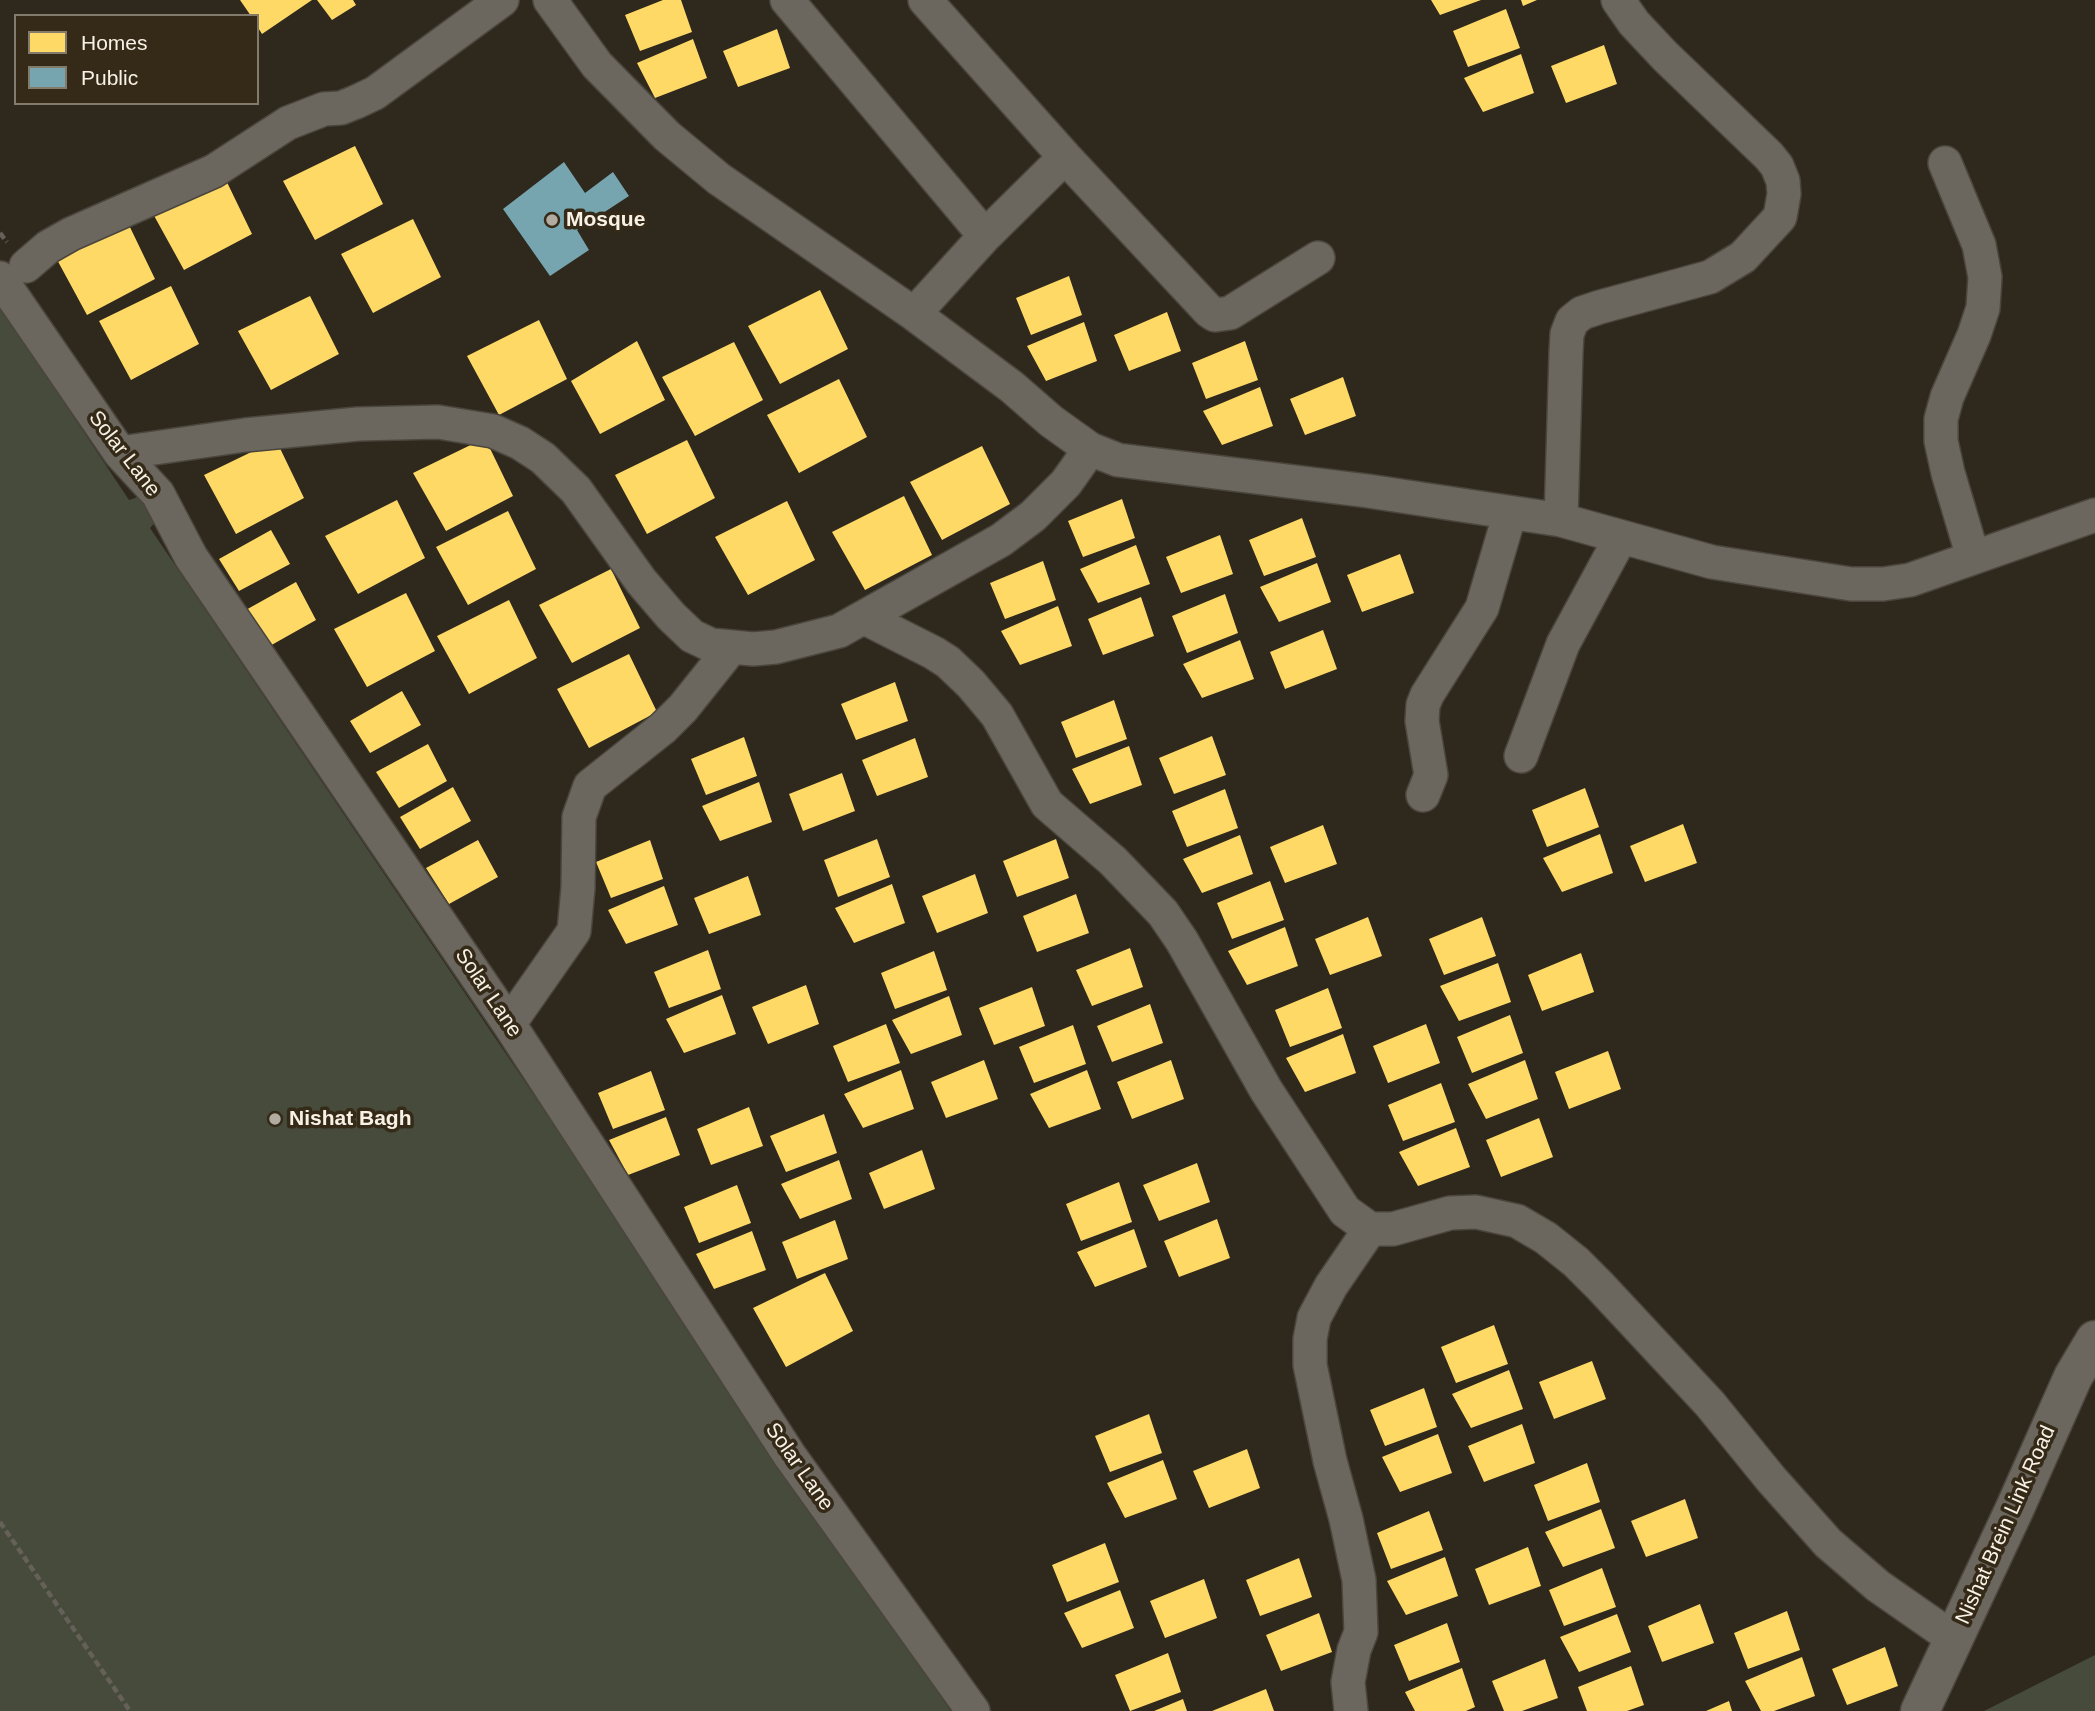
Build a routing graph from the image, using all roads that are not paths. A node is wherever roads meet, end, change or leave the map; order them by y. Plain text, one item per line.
1 (502, 0) edge
2 (550, 0) edge
3 (787, 0) edge
4 (925, 0) edge
5 (1618, 0) edge
6 (1065, 157) junction
7 (1945, 163) dead end
8 (985, 236) junction
9 (1318, 258) dead end
10 (13, 272) edge
11 (914, 314) junction
12 (1090, 449) junction
13 (120, 453) junction
14 (1510, 513) junction
15 (2095, 515) edge
16 (1561, 520) junction
17 (1621, 537) junction
18 (1973, 556) junction
19 (865, 618) junction
20 (732, 648) junction
21 (1521, 756) dead end
22 (1423, 795) dead end
23 (509, 1024) junction
24 (1370, 1229) junction
25 (2095, 1340) edge
26 (1954, 1639) junction
27 (973, 1711) edge
28 (1351, 1711) edge
29 (1920, 1711) edge

1 - 10 street
2 - 11 street
3 - 8 street
4 - 6 street
5 - 16 street
6 - 8 street
6 - 9 street
7 - 18 street
8 - 11 street
10 - 13 street, Solar Lane
11 - 12 street
12 - 14 street
12 - 19 street
13 - 20 street
13 - 23 street, Solar Lane
14 - 16 street
14 - 22 street
15 - 18 street
16 - 17 street
17 - 18 street
17 - 21 street
19 - 20 street
19 - 24 street
20 - 23 street
23 - 27 street, Solar Lane
24 - 26 street
24 - 28 street
25 - 26 street, Nishat Brein Link Road
26 - 29 street, Nishat Brein Link Road

